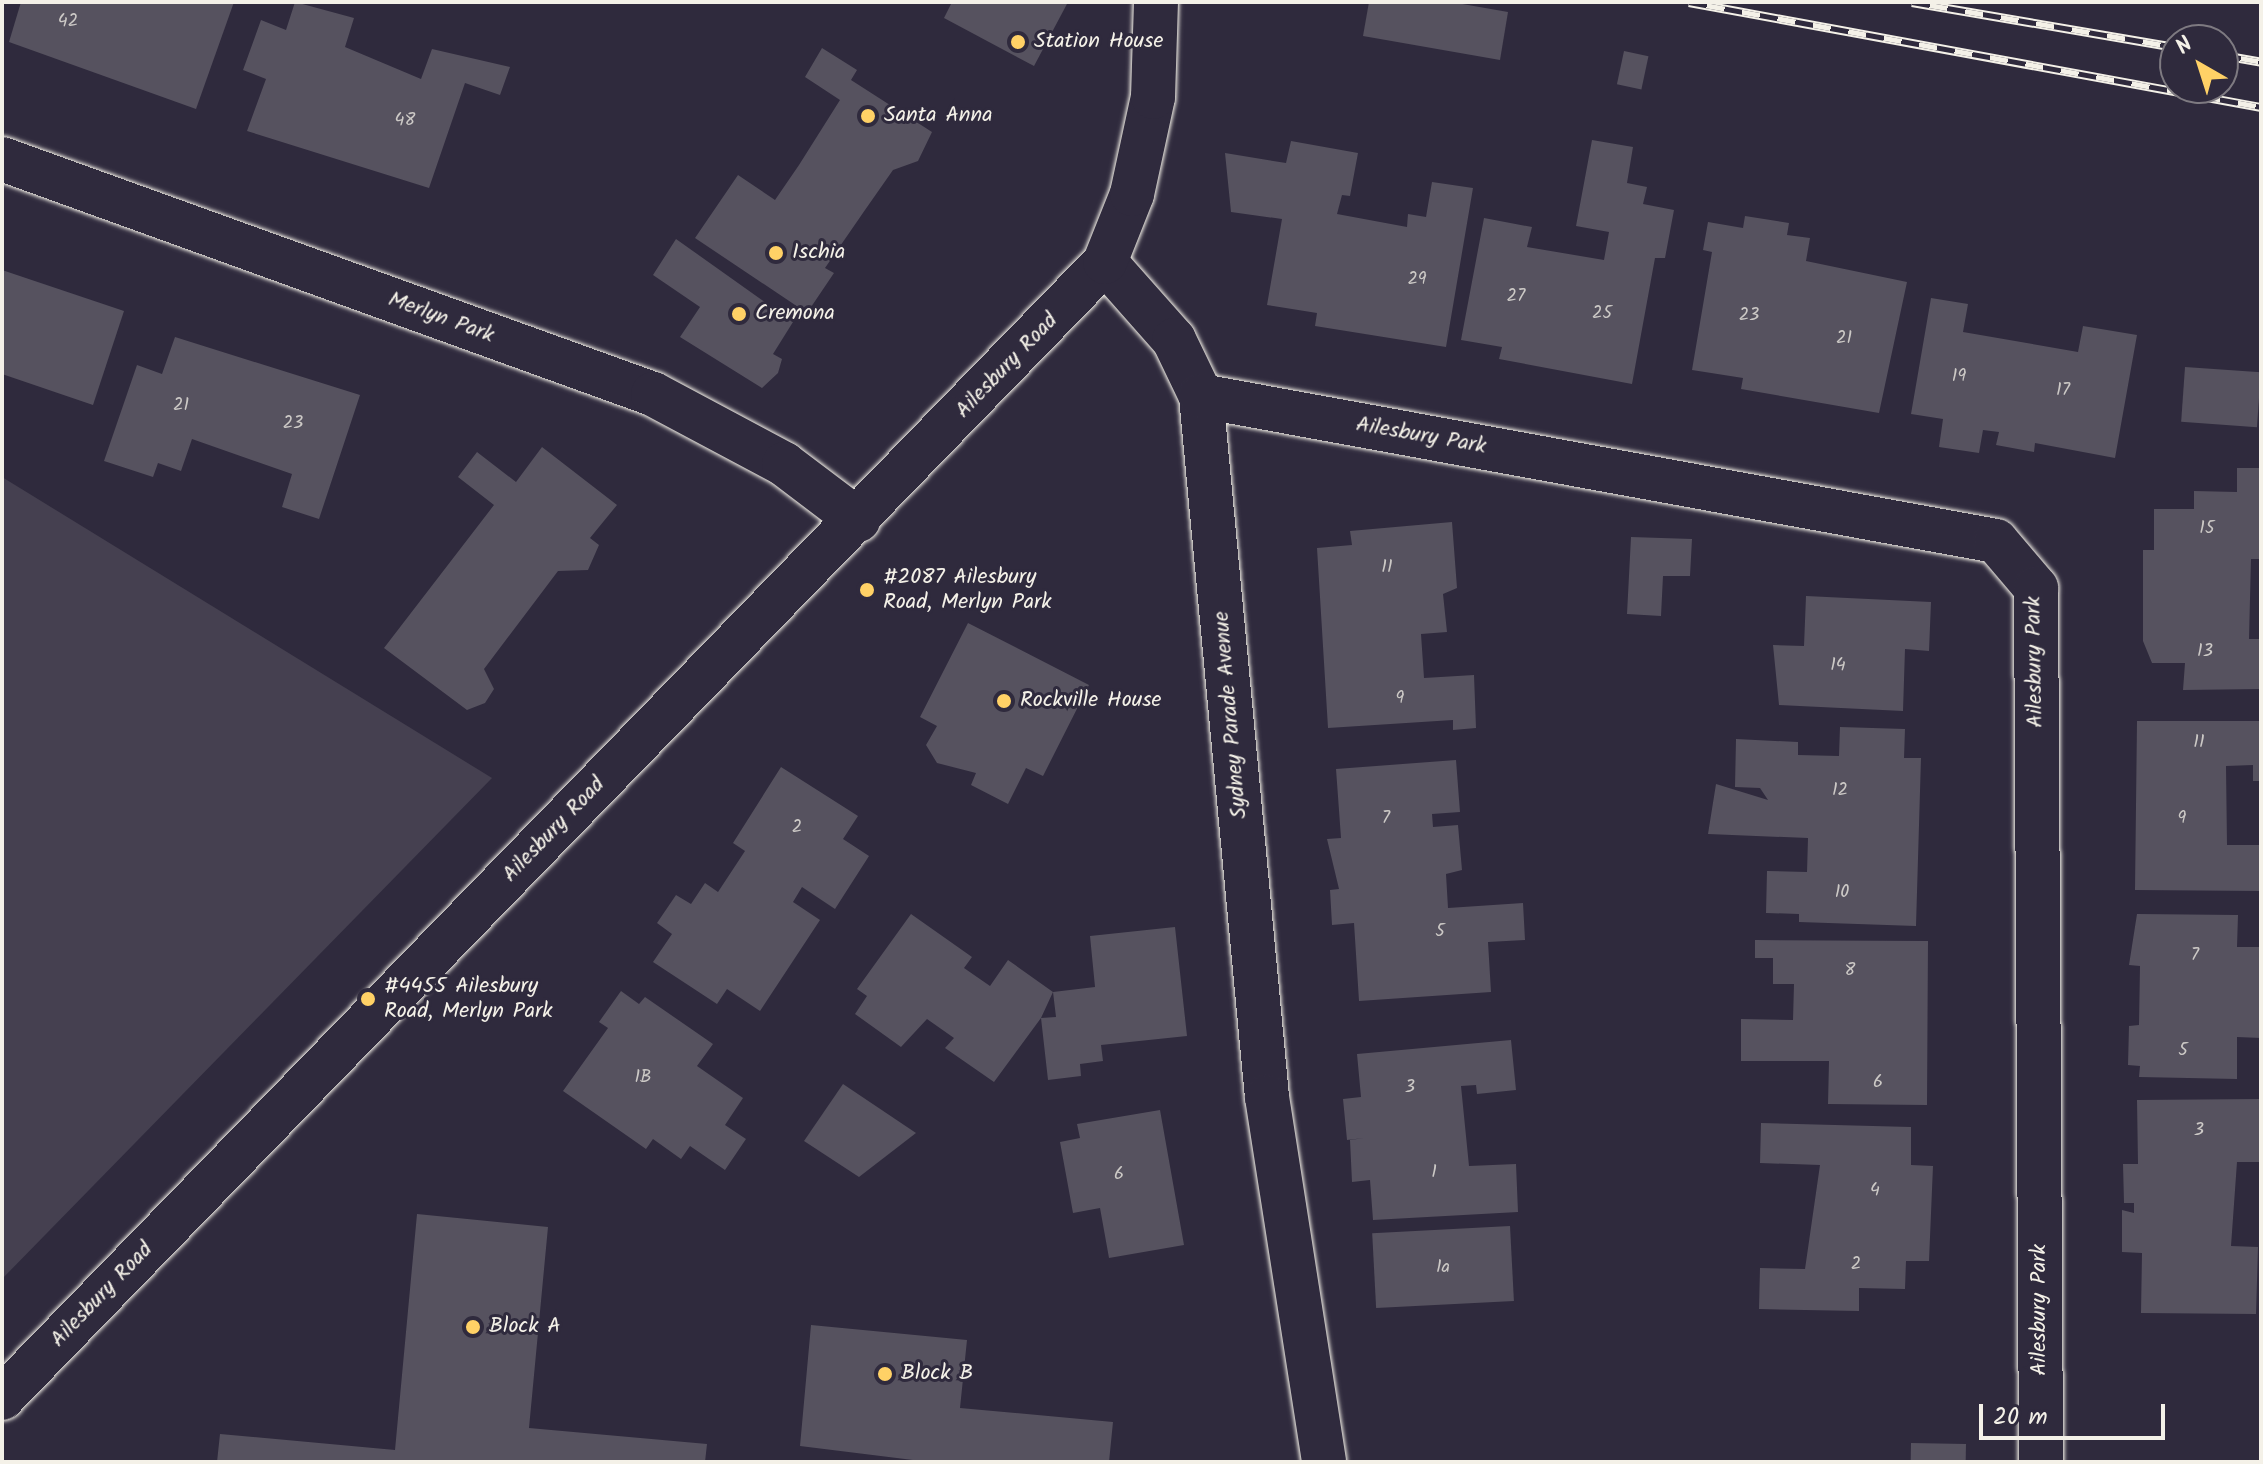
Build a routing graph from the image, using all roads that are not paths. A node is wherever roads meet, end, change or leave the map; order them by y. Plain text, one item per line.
1 (1156, 2) edge
2 (2, 159) edge
3 (1105, 262) junction
4 (1201, 396) junction
5 (858, 520) junction
6 (2, 1398) edge
7 (1324, 1462) edge
8 (2041, 1462) edge

1 - 3 street
2 - 5 street, Merlyn Park
3 - 4 street, Sydney Parade Avenue
3 - 5 street, Ailesbury Road
4 - 7 street, Sydney Parade Avenue
4 - 8 street, Ailesbury Park
5 - 6 street, Ailesbury Road

